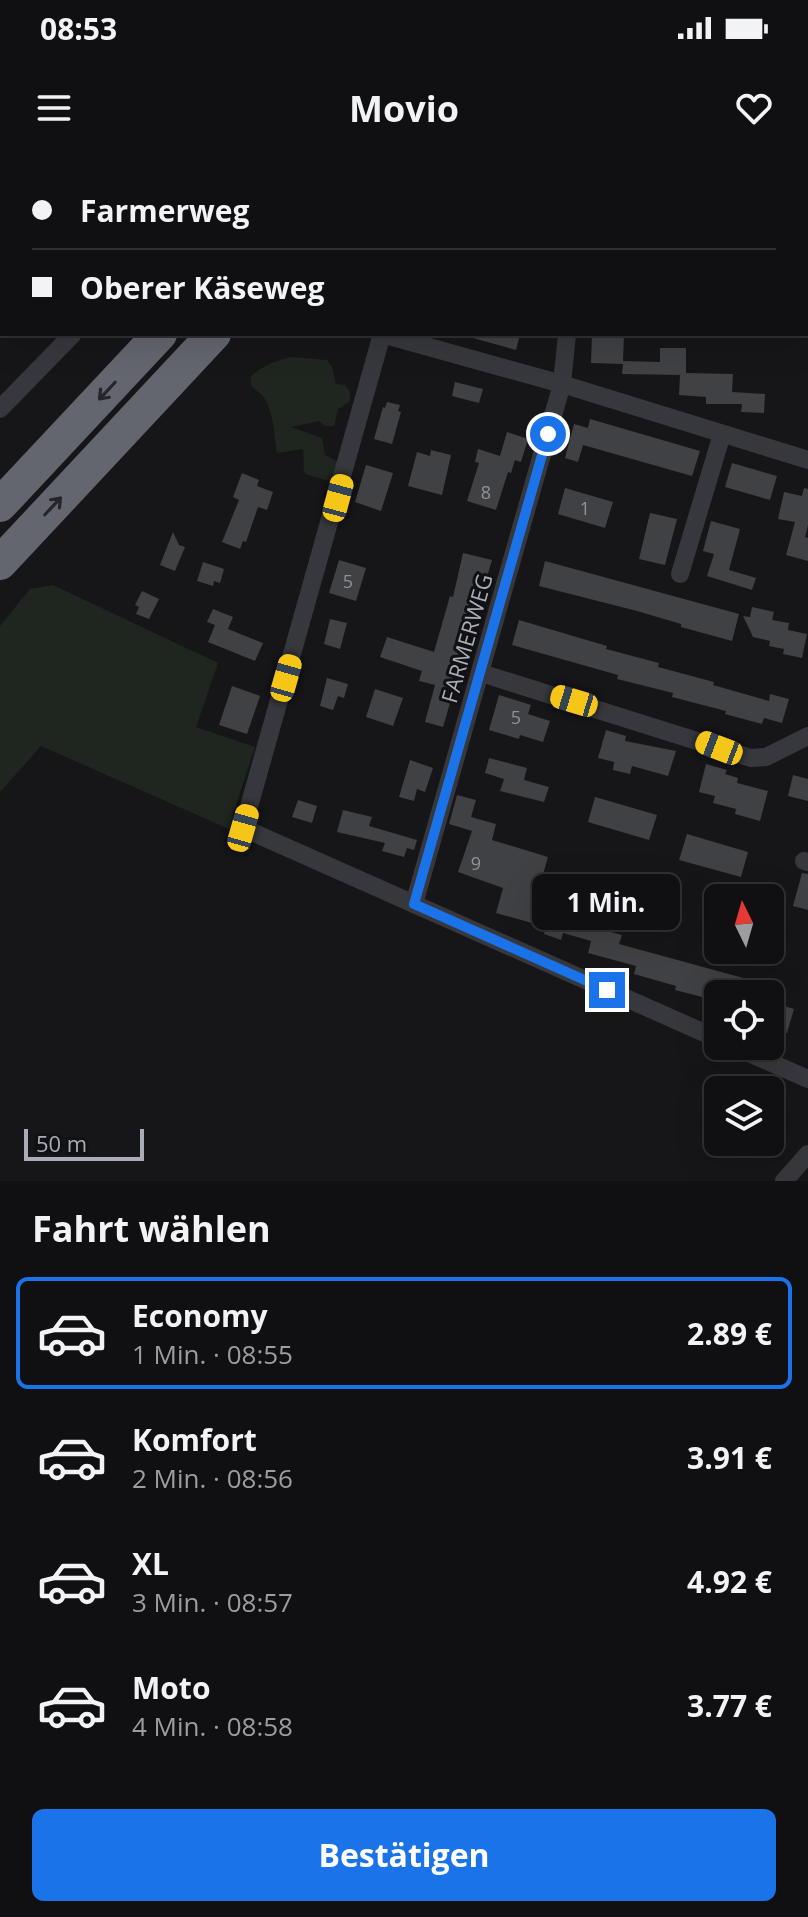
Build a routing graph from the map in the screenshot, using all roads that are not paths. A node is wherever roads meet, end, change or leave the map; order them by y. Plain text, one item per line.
1 (71, 336) edge
2 (158, 336) edge
3 (212, 336) edge
4 (381, 336) edge
5 (389, 336) edge
6 (567, 336) edge
7 (562, 384) junction
8 (0, 409) edge
9 (722, 434) junction
10 (808, 460) edge
11 (0, 505) edge
12 (0, 563) edge
13 (680, 574) dead end
14 (481, 673) junction
15 (808, 736) edge
16 (414, 904) junction
17 (704, 1033) edge
18 (765, 1060) edge
19 (808, 1079) edge
20 (808, 1154) edge
21 (784, 1181) edge

1 - 8 street
2 -> 11 highway
12 -> 3 highway
4 - 16 street
5 - 7 street
6 - 7 street, FARMERWEG
7 - 9 street
7 - 14 street, FARMERWEG
9 - 10 street
9 - 13 street
14 - 15 street
14 - 16 street, FARMERWEG
16 - 17 street
18 - 19 street
20 - 21 street

